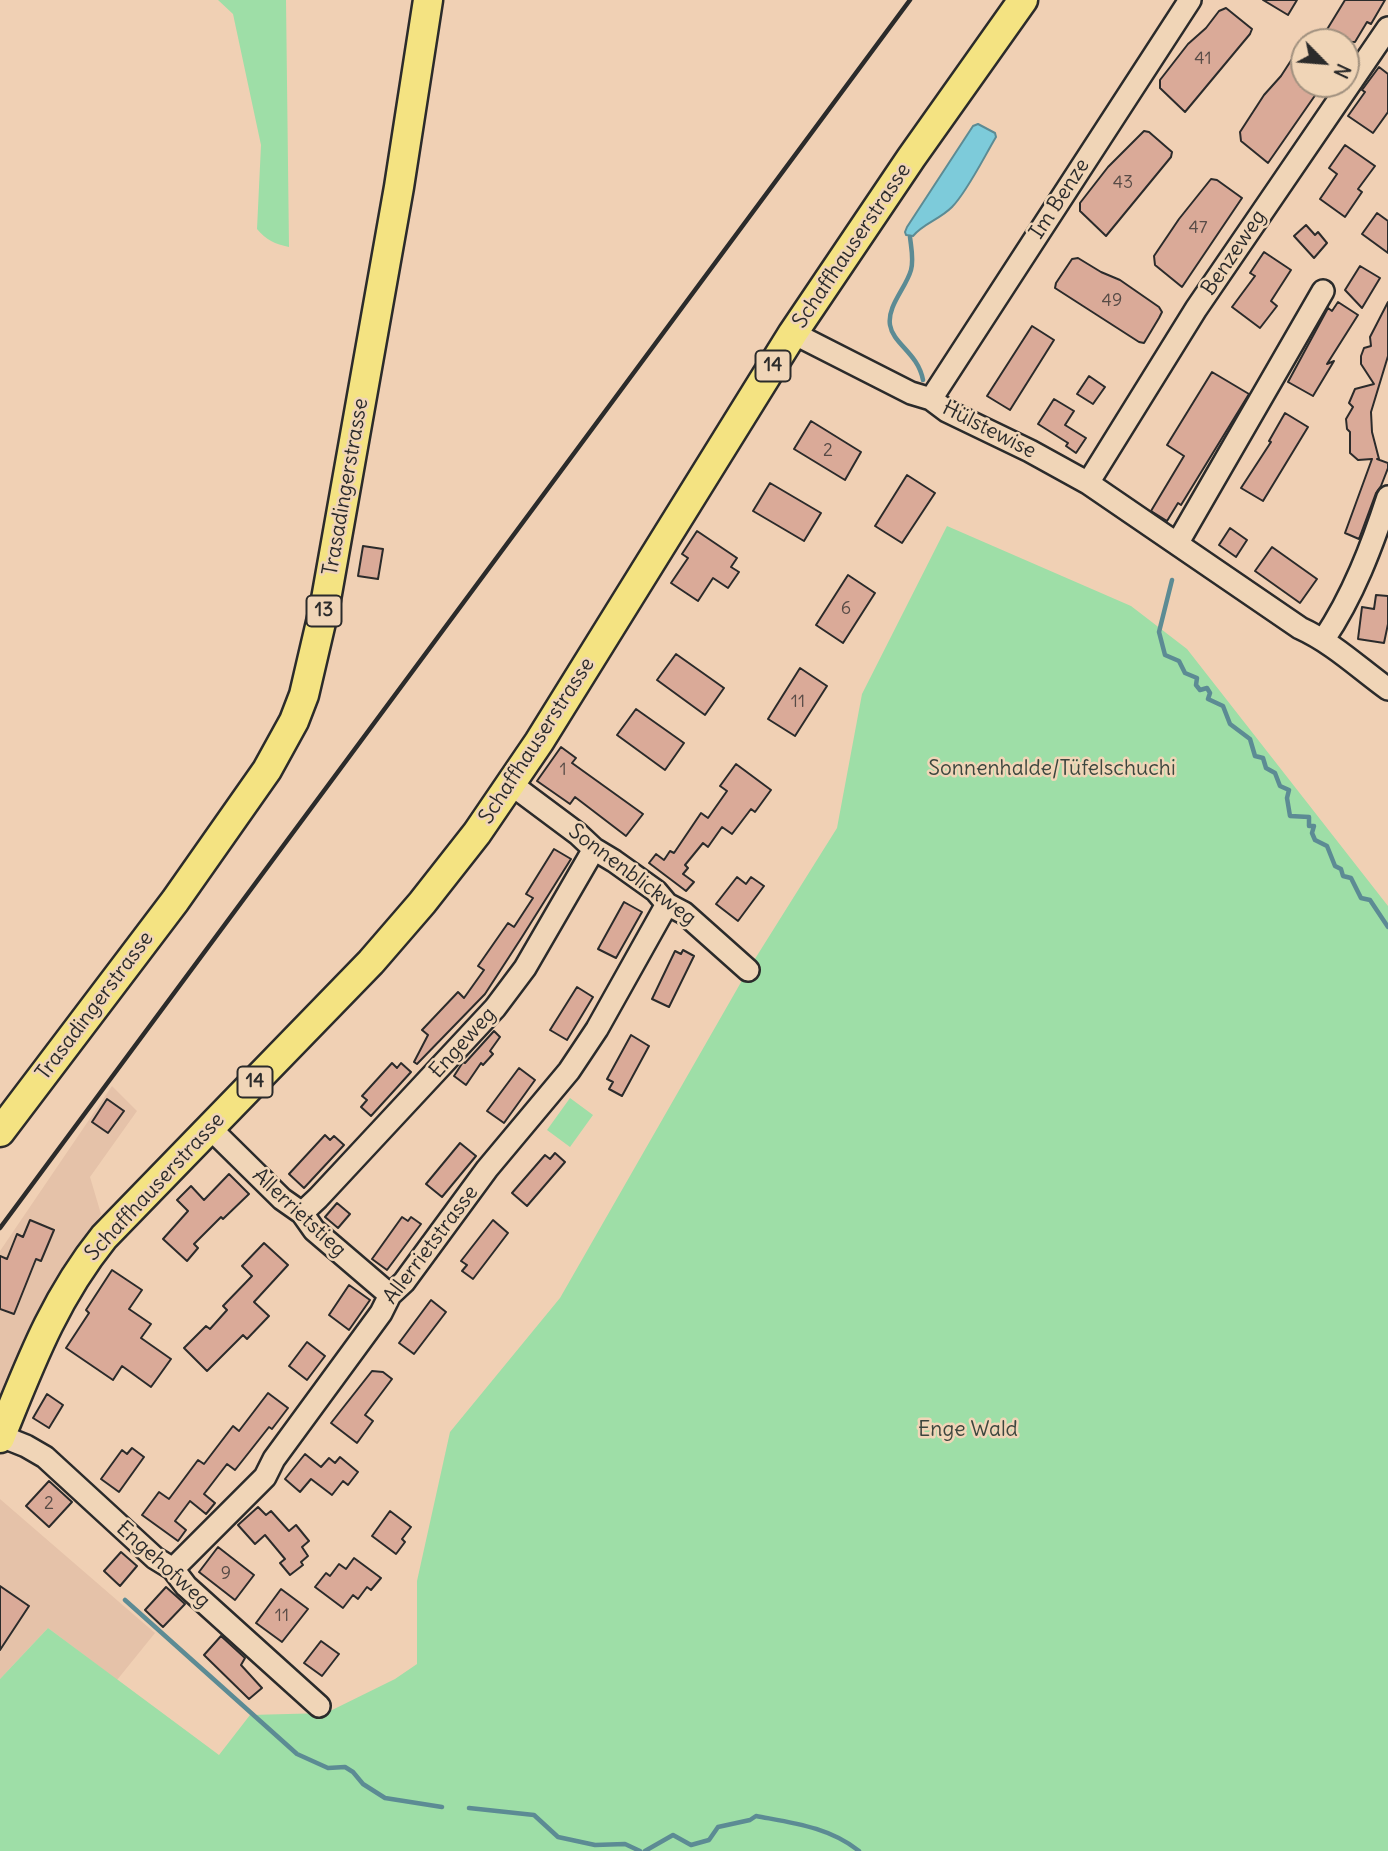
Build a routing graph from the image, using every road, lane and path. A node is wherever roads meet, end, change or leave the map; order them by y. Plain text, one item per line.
1 (428, 0) edge
2 (1023, 0) edge
3 (1190, 0) edge
4 (1388, 28) edge
5 (1323, 291) dead end
6 (793, 333) junction
7 (931, 399) junction
8 (1088, 483) junction
9 (1388, 496) edge
10 (1177, 544) junction
11 (1324, 639) junction
12 (1388, 689) edge
13 (511, 785) junction
14 (594, 849) junction
15 (667, 904) junction
16 (748, 970) dead end
17 (210, 1128) junction
18 (0, 1132) edge
19 (302, 1213) junction
20 (390, 1295) junction
21 (0, 1437) edge
22 (173, 1569) junction
23 (319, 1706) dead end

1 - 18 main road, Trasadingerstrasse / 13
2 - 6 main road, Schaffhauserstrasse / 14
3 - 7 street, Im Benze
4 - 8 street, Benzeweg
5 - 10 street
6 - 7 street, Hülstewise
6 - 13 main road, Schaffhauserstrasse / 14
7 - 8 street, Hülstewise
8 - 10 street, Hülstewise
9 - 11 street
10 - 11 street, Hülstewise
11 - 12 street, Hülstewise
13 - 14 street, Sonnenblickweg
13 - 17 main road, Schaffhauserstrasse / 14
14 - 15 street, Sonnenblickweg
14 - 19 street, Engeweg
15 - 16 street, Sonnenblickweg
15 - 20 street, Allerrietstrasse
17 - 19 street, Allerrietstieg
17 - 21 main road, Schaffhauserstrasse / 14
19 - 20 street, Allerrietstieg
20 - 22 street, Allerrietstrasse
21 - 22 street, Engehofweg
22 - 23 street, Engehofweg

